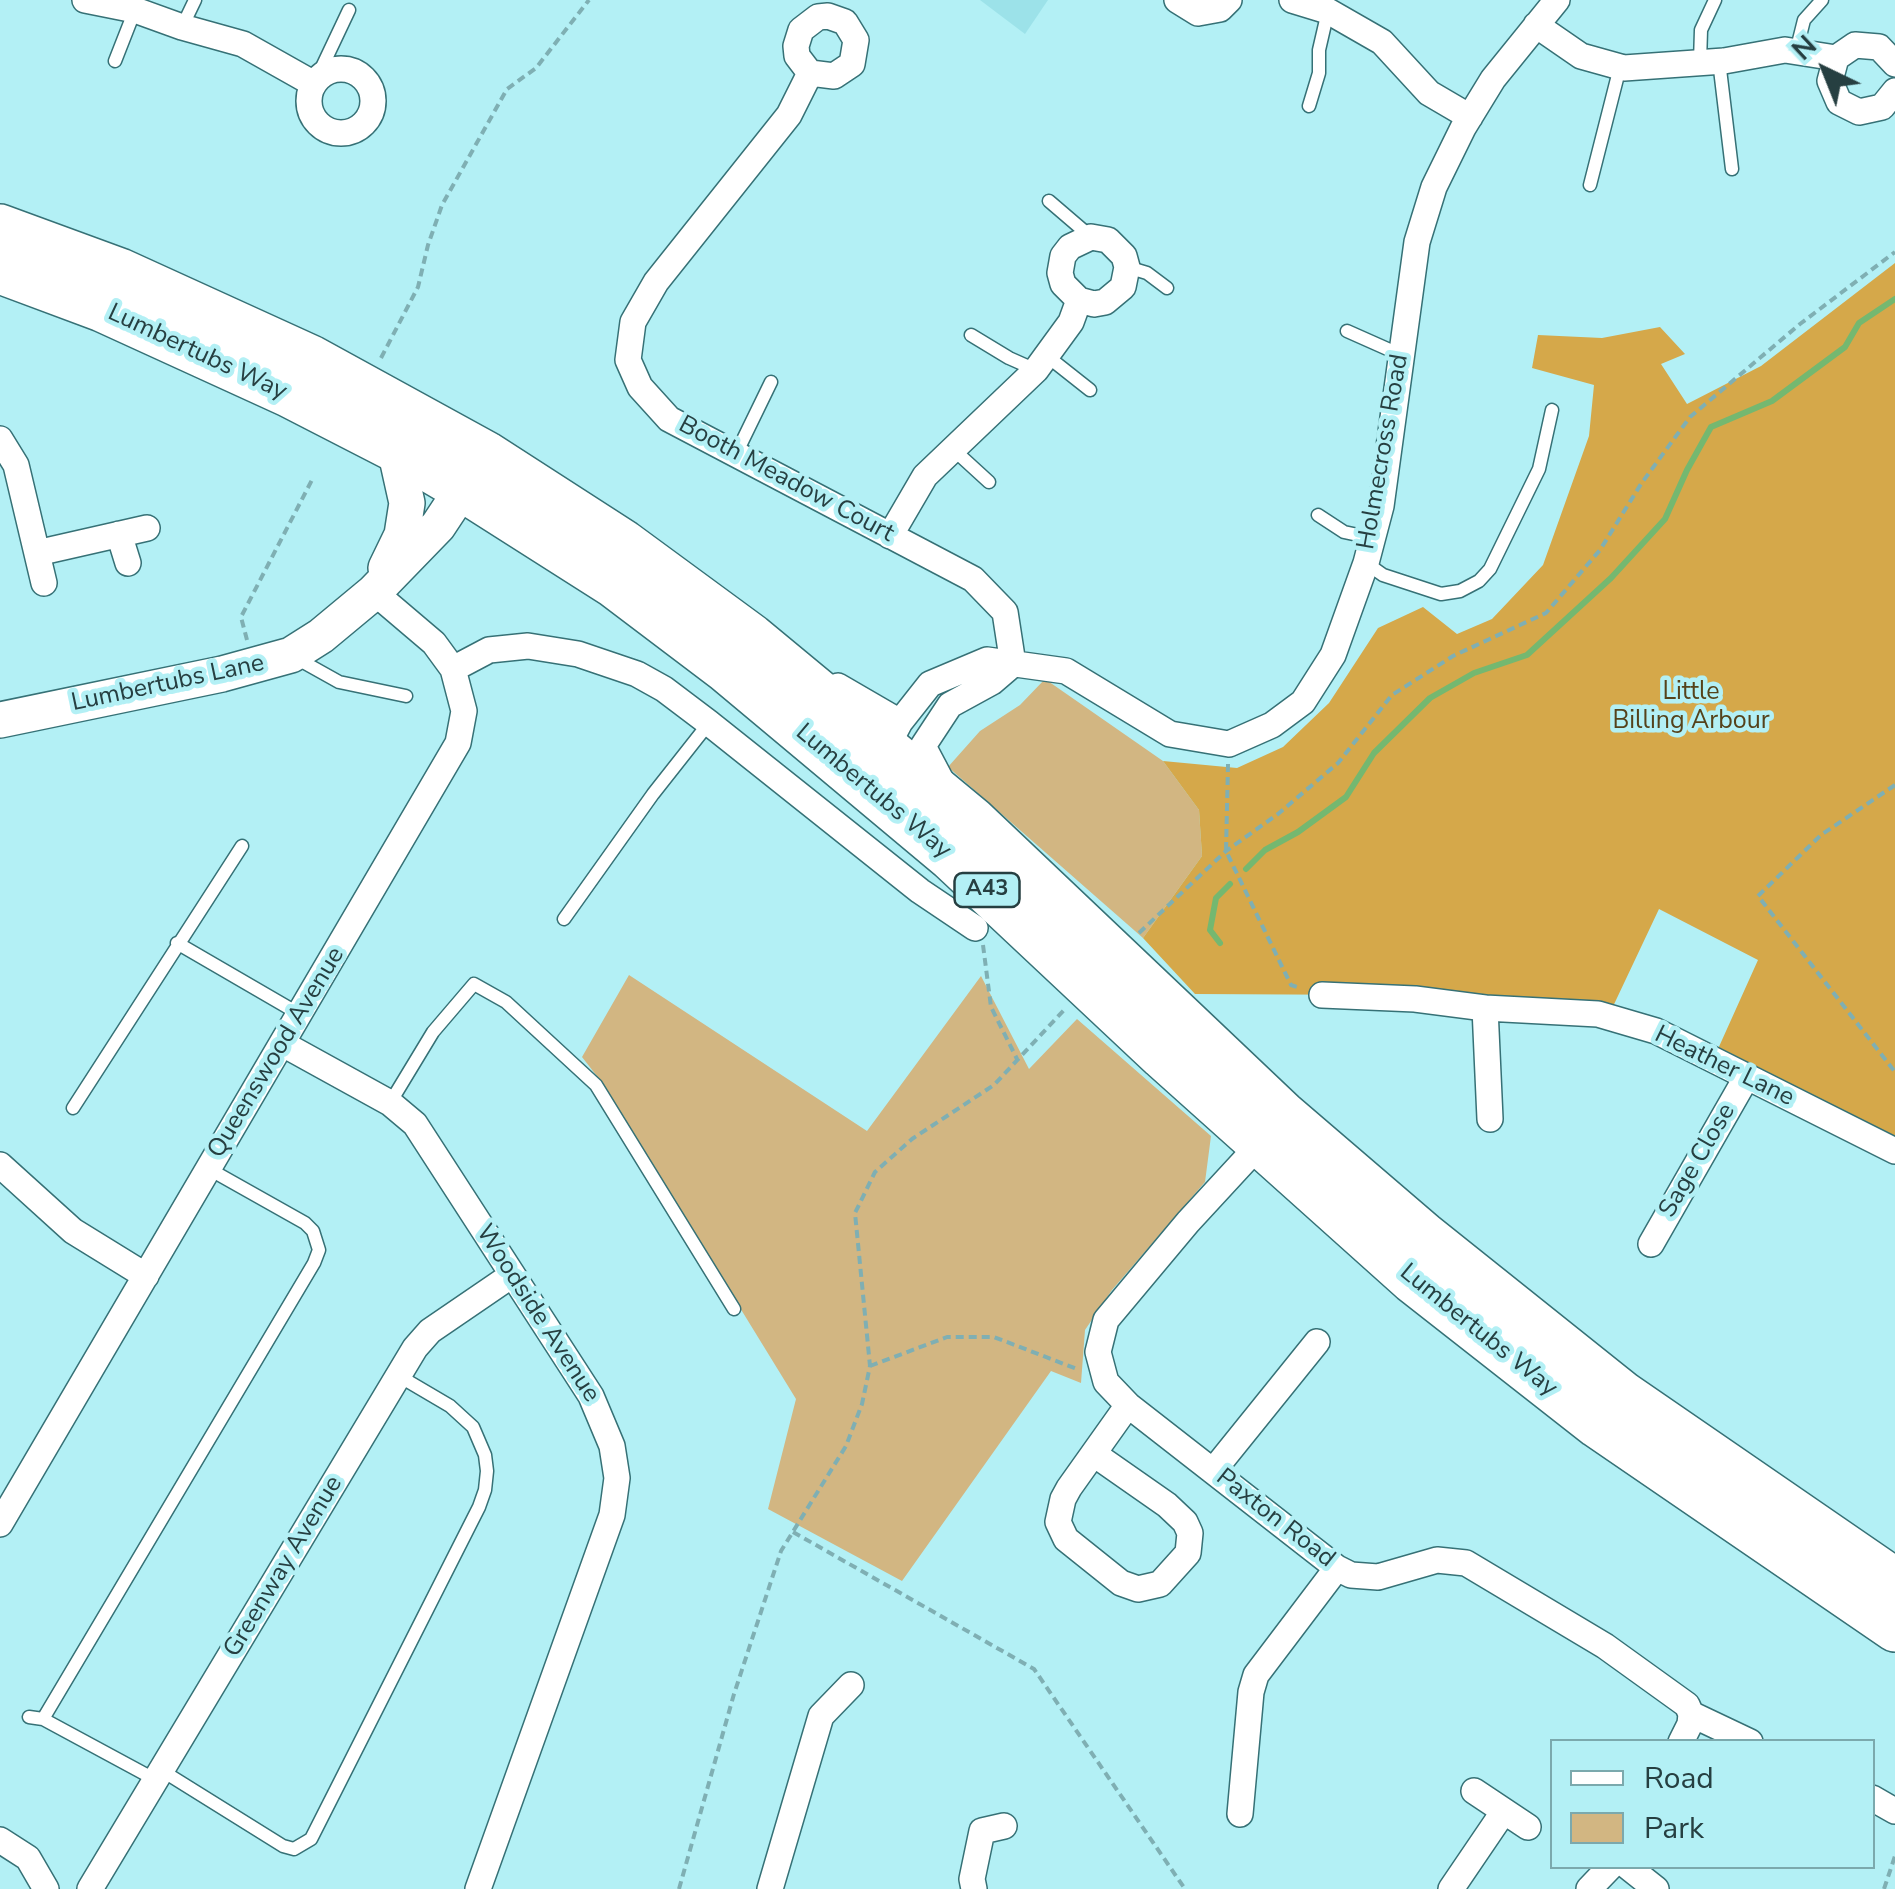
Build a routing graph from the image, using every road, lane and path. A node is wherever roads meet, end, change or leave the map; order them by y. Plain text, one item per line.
1 (84, 0) edge
2 (195, 0) edge
3 (589, 0) edge
4 (1177, 0) edge
5 (1228, 0) edge
6 (1292, 0) edge
7 (1556, 0) edge
8 (1715, 0) edge
9 (1822, 0) edge
10 (135, 10) junction
11 (348, 10) dead end
12 (1328, 12) junction
13 (1536, 25) junction
14 (182, 28) junction
15 (1796, 52) junction
16 (1836, 58) junction
17 (115, 61) dead end
18 (1710, 62) junction
19 (1895, 64) edge
20 (1620, 67) junction
21 (810, 73) dead end
22 (314, 84) joint
23 (1895, 91) edge
24 (1309, 106) dead end
25 (1470, 117) junction
26 (1732, 169) dead end
27 (1590, 185) dead end
28 (1049, 202) dead end
29 (0, 227) edge
30 (1090, 237) junction
31 (1895, 252) edge
32 (1127, 267) junction
33 (0, 271) edge
34 (1167, 288) dead end
35 (1079, 300) junction
36 (1348, 331) dead end
37 (971, 335) dead end
38 (1402, 355) junction
39 (1042, 363) junction
40 (378, 365) dead end
41 (771, 382) dead end
42 (1090, 390) dead end
43 (1552, 410) dead end
44 (0, 439) edge
45 (396, 449) junction
46 (954, 450) junction
47 (736, 454) junction
48 (474, 471) junction
49 (313, 478) dead end
50 (989, 482) dead end
51 (1318, 515) dead end
52 (147, 528) dead end
53 (119, 534) junction
54 (890, 536) junction
55 (1372, 538) junction
56 (36, 552) junction
57 (128, 563) dead end
58 (1366, 564) junction
59 (44, 582) dead end
60 (374, 592) junction
61 (291, 655) junction
62 (1013, 664) junction
63 (254, 667) junction
64 (453, 669) junction
65 (406, 696) dead end
66 (0, 720) edge
67 (709, 722) junction
68 (1229, 744) junction
69 (885, 751) junction
70 (1895, 785) edge
71 (973, 820) junction
72 (242, 846) dead end
73 (1226, 851) junction
74 (564, 919) dead end
75 (975, 928) joint
76 (1133, 939) dead end
77 (177, 942) junction
78 (1322, 995) joint
79 (1485, 1008) junction
80 (1064, 1010) dead end
81 (301, 1014) junction
82 (283, 1044) junction
83 (1018, 1060) junction
84 (1895, 1072) edge
85 (1746, 1078) junction
86 (390, 1103) junction
87 (73, 1108) dead end
88 (1490, 1119) dead end
89 (1260, 1144) junction
90 (1895, 1151) edge
91 (0, 1165) edge
92 (209, 1169) junction
93 (1651, 1244) dead end
94 (146, 1276) junction
95 (512, 1276) junction
96 (734, 1309) dead end
97 (1317, 1342) dead end
98 (870, 1366) junction
99 (1102, 1372) junction
100 (399, 1376) junction
101 (1128, 1405) junction
102 (1094, 1454) junction
103 (1213, 1471) junction
104 (0, 1524) edge
105 (792, 1532) junction
106 (1336, 1568) junction
107 (1895, 1581) edge
108 (1895, 1629) edge
109 (851, 1685) dead end
110 (1691, 1714) junction
111 (1682, 1739) edge
112 (1744, 1739) edge
113 (159, 1775) junction
114 (1474, 1791) dead end
115 (1504, 1811) junction
116 (1240, 1814) dead end
117 (1004, 1826) dead end
118 (1528, 1828) dead end
119 (0, 1840) edge
120 (1895, 1856) edge
121 (1608, 1869) edge
122 (1631, 1869) edge
123 (46, 1889) edge
124 (90, 1889) edge
125 (478, 1889) edge
126 (679, 1889) edge
127 (770, 1889) edge
128 (974, 1889) edge
129 (1185, 1889) edge
130 (1452, 1889) edge
131 (1589, 1889) edge
132 (1656, 1889) edge
133 (1884, 1889) edge

1 - 10 street
2 - 14 lane
3 - 40 path
4 - 5 street
6 - 12 street
7 - 13 street, Holmecross Road
8 - 18 lane
9 - 15 lane
10 - 14 street
10 - 17 lane
11 - 22 lane
12 - 24 lane
12 - 25 street
13 - 20 street
13 - 25 street, Holmecross Road
14 - 22 street
15 - 16 street
15 - 18 street
16 - 19 street
16 - 23 street
18 - 20 street
18 - 26 lane
20 - 27 lane
21 - 47 street, Booth Meadow Court
25 - 38 street, Holmecross Road
28 - 30 lane
29 - 48 highway, Lumbertubs Way / A43
30 - 32 street
30 - 35 street
31 - 73 path
32 - 34 lane
32 - 35 street
33 - 45 highway, Lumbertubs Way / A43
35 - 39 street
36 - 38 lane
37 - 39 lane
38 - 55 street, Holmecross Road
39 - 42 lane
39 - 46 street
41 - 47 lane
43 - 58 lane
44 - 56 street
45 - 48 highway, Lumbertubs Way / A43
45 - 60 street
46 - 50 lane
46 - 54 street
47 - 54 street, Booth Meadow Court
48 - 60 street, Lumbertubs Lane
48 - 69 highway, Lumbertubs Way / A43
48 - 69 highway, Lumbertubs Way / A43
49 - 63 path
51 - 55 lane
52 - 53 street
53 - 56 street
53 - 57 street
54 - 62 street, Booth Meadow Court
55 - 58 street, Holmecross Road
56 - 59 street
58 - 68 street, Holmecross Road
60 - 61 street, Lumbertubs Lane
60 - 64 street
61 - 63 street, Lumbertubs Lane
61 - 65 lane
62 - 68 street
62 - 69 street
62 - 71 street
63 - 66 street, Lumbertubs Lane
64 - 67 street, Lumbertubs Way
64 - 81 street, Queenswood Avenue
67 - 74 lane
67 - 75 street, Lumbertubs Way
68 - 73 path
69 - 71 highway, Lumbertubs Way / A43
69 - 89 highway, Lumbertubs Way / A43
70 - 84 path
71 - 107 highway, Lumbertubs Way / A43
72 - 77 lane
73 - 76 path
73 - 78 path
75 - 83 path
77 - 81 lane
77 - 87 lane
78 - 79 street, Heather Lane
79 - 85 street, Heather Lane
79 - 88 street
80 - 83 path
81 - 82 street, Queenswood Avenue
82 - 86 street, Woodside Avenue
82 - 92 street, Queenswood Avenue
83 - 98 path
85 - 90 street, Heather Lane
85 - 93 street, Sage Close
86 - 95 street, Woodside Avenue
86 - 96 lane
89 - 99 street
89 - 108 highway, Lumbertubs Way / A43
91 - 94 street
92 - 94 street, Queenswood Avenue
92 - 113 lane
94 - 104 street, Queenswood Avenue
95 - 100 street, Greenway Avenue
95 - 125 street, Woodside Avenue
97 - 103 street
98 - 99 path
98 - 105 path
99 - 101 street, Paxton Road
100 - 113 street, Greenway Avenue
100 - 113 lane
101 - 102 street
101 - 103 street, Paxton Road
102 - 102 street
103 - 106 street, Paxton Road
105 - 126 path
105 - 129 path
106 - 110 street, Paxton Road
106 - 116 street
109 - 127 street
110 - 111 street
110 - 112 street, Paxton Road
113 - 124 street, Greenway Avenue
114 - 115 street
115 - 118 street
115 - 130 street
117 - 128 street
119 - 123 street
120 - 133 path
121 - 131 street
122 - 132 street

